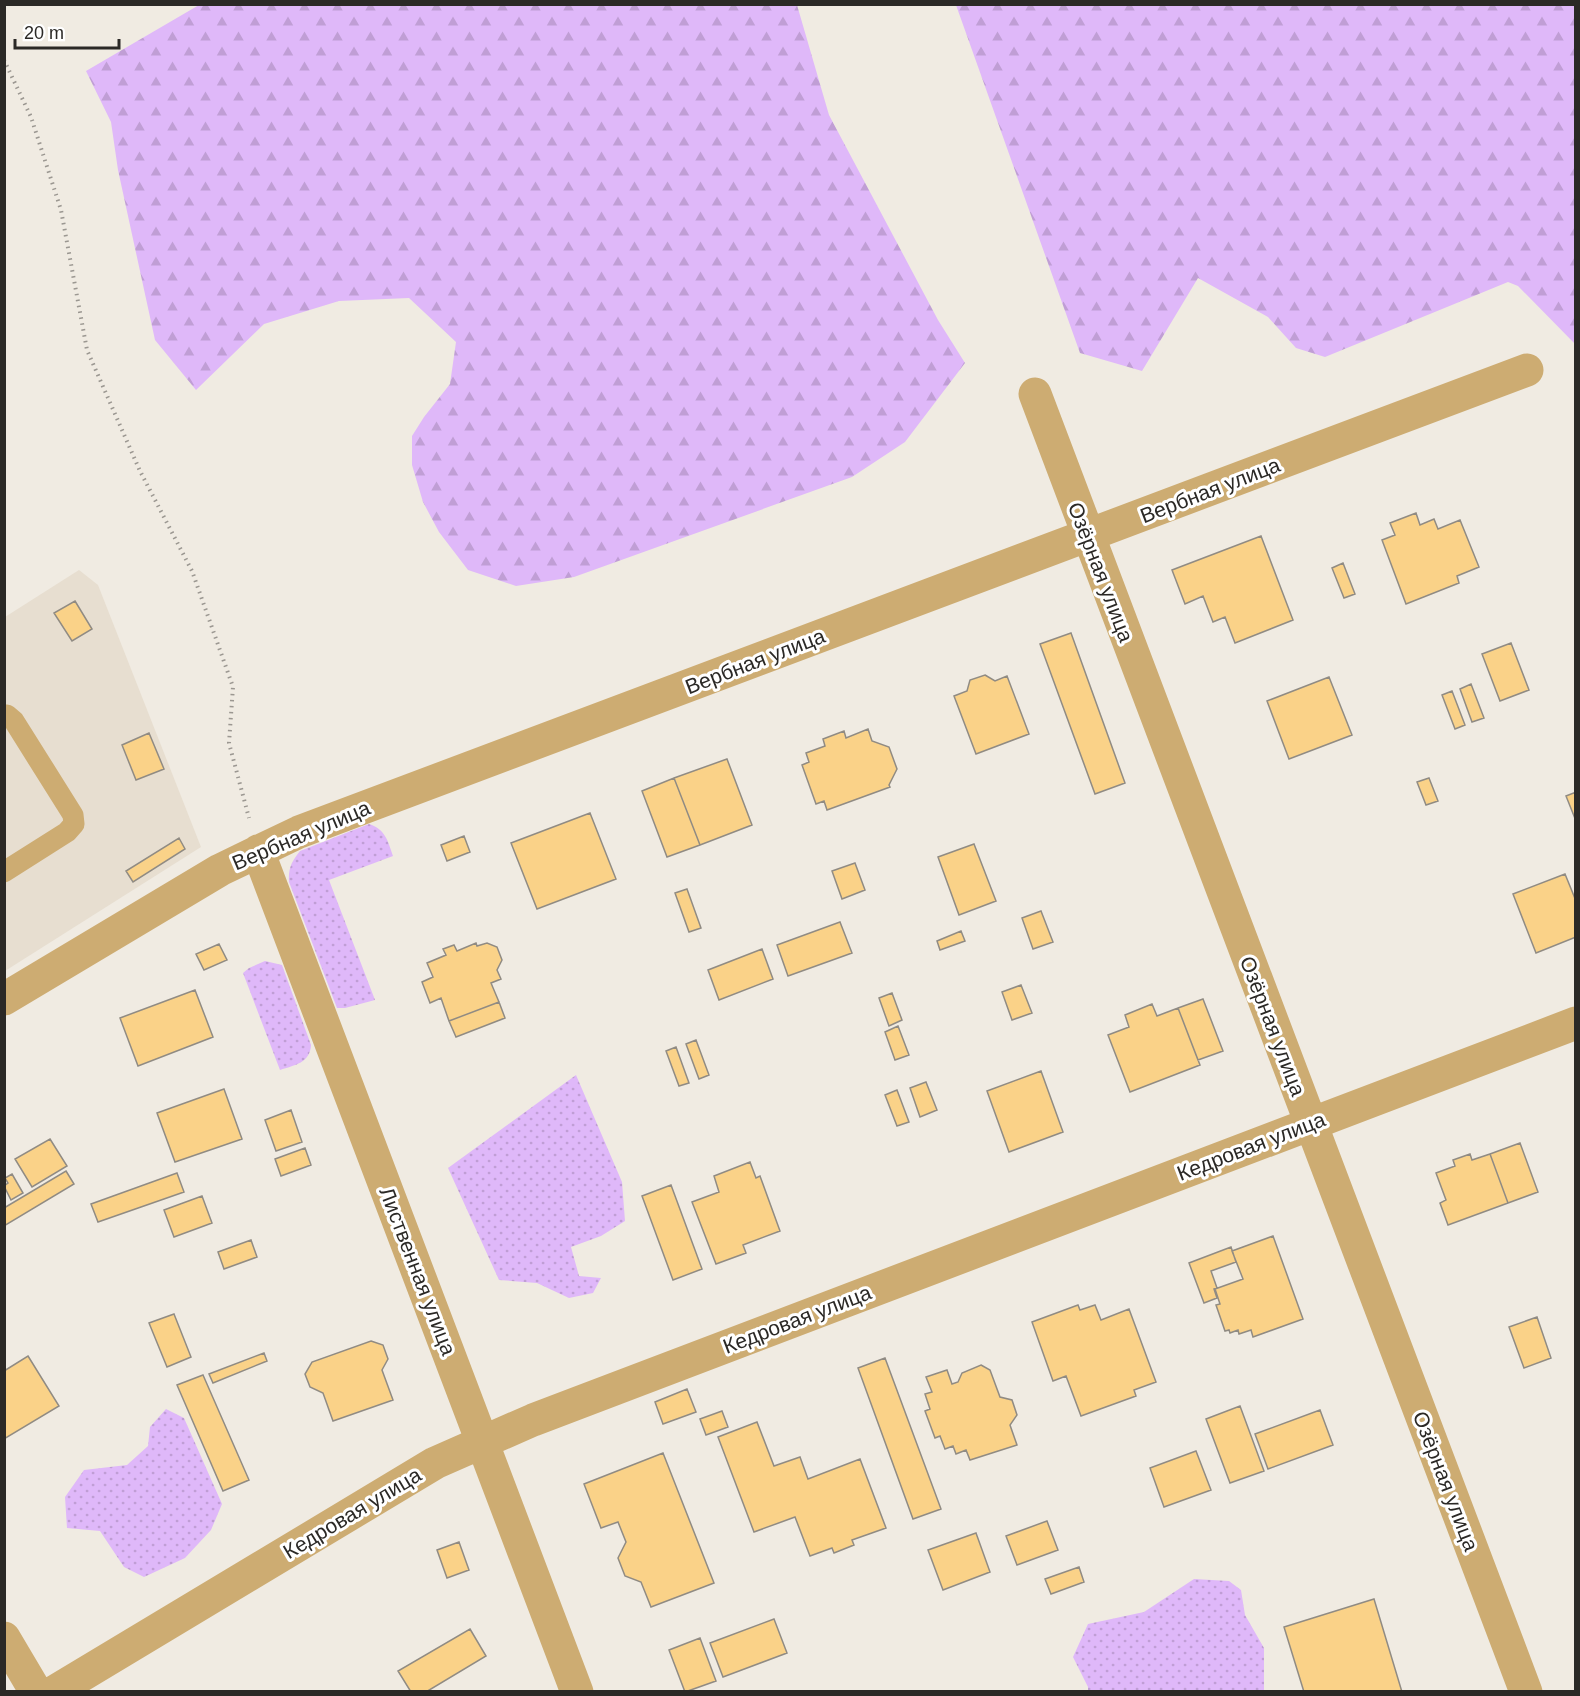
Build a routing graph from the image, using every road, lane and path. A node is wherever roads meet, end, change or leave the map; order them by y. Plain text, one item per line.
1 (4, 60) edge
2 (1527, 370) dead end
3 (1035, 394) dead end
4 (1087, 537) junction
5 (4, 715) edge
6 (258, 851) junction
7 (4, 872) edge
8 (4, 999) edge
9 (1575, 1023) edge
10 (1310, 1123) junction
11 (483, 1441) junction
12 (4, 1638) edge
13 (36, 1692) edge
14 (54, 1692) edge
15 (577, 1692) edge
16 (1526, 1692) edge

1 - 6 path
2 - 4 street, Вербная улица
3 - 4 street, Озёрная улица
4 - 6 street, Вербная улица
4 - 10 street, Озёрная улица
5 - 7 lane
6 - 8 street, Вербная улица
6 - 11 street, Лиственная улица
9 - 10 street, Кедровая улица
10 - 11 street, Кедровая улица
10 - 16 street, Озёрная улица
11 - 14 street, Кедровая улица
11 - 15 street, Лиственная улица
12 - 13 street

